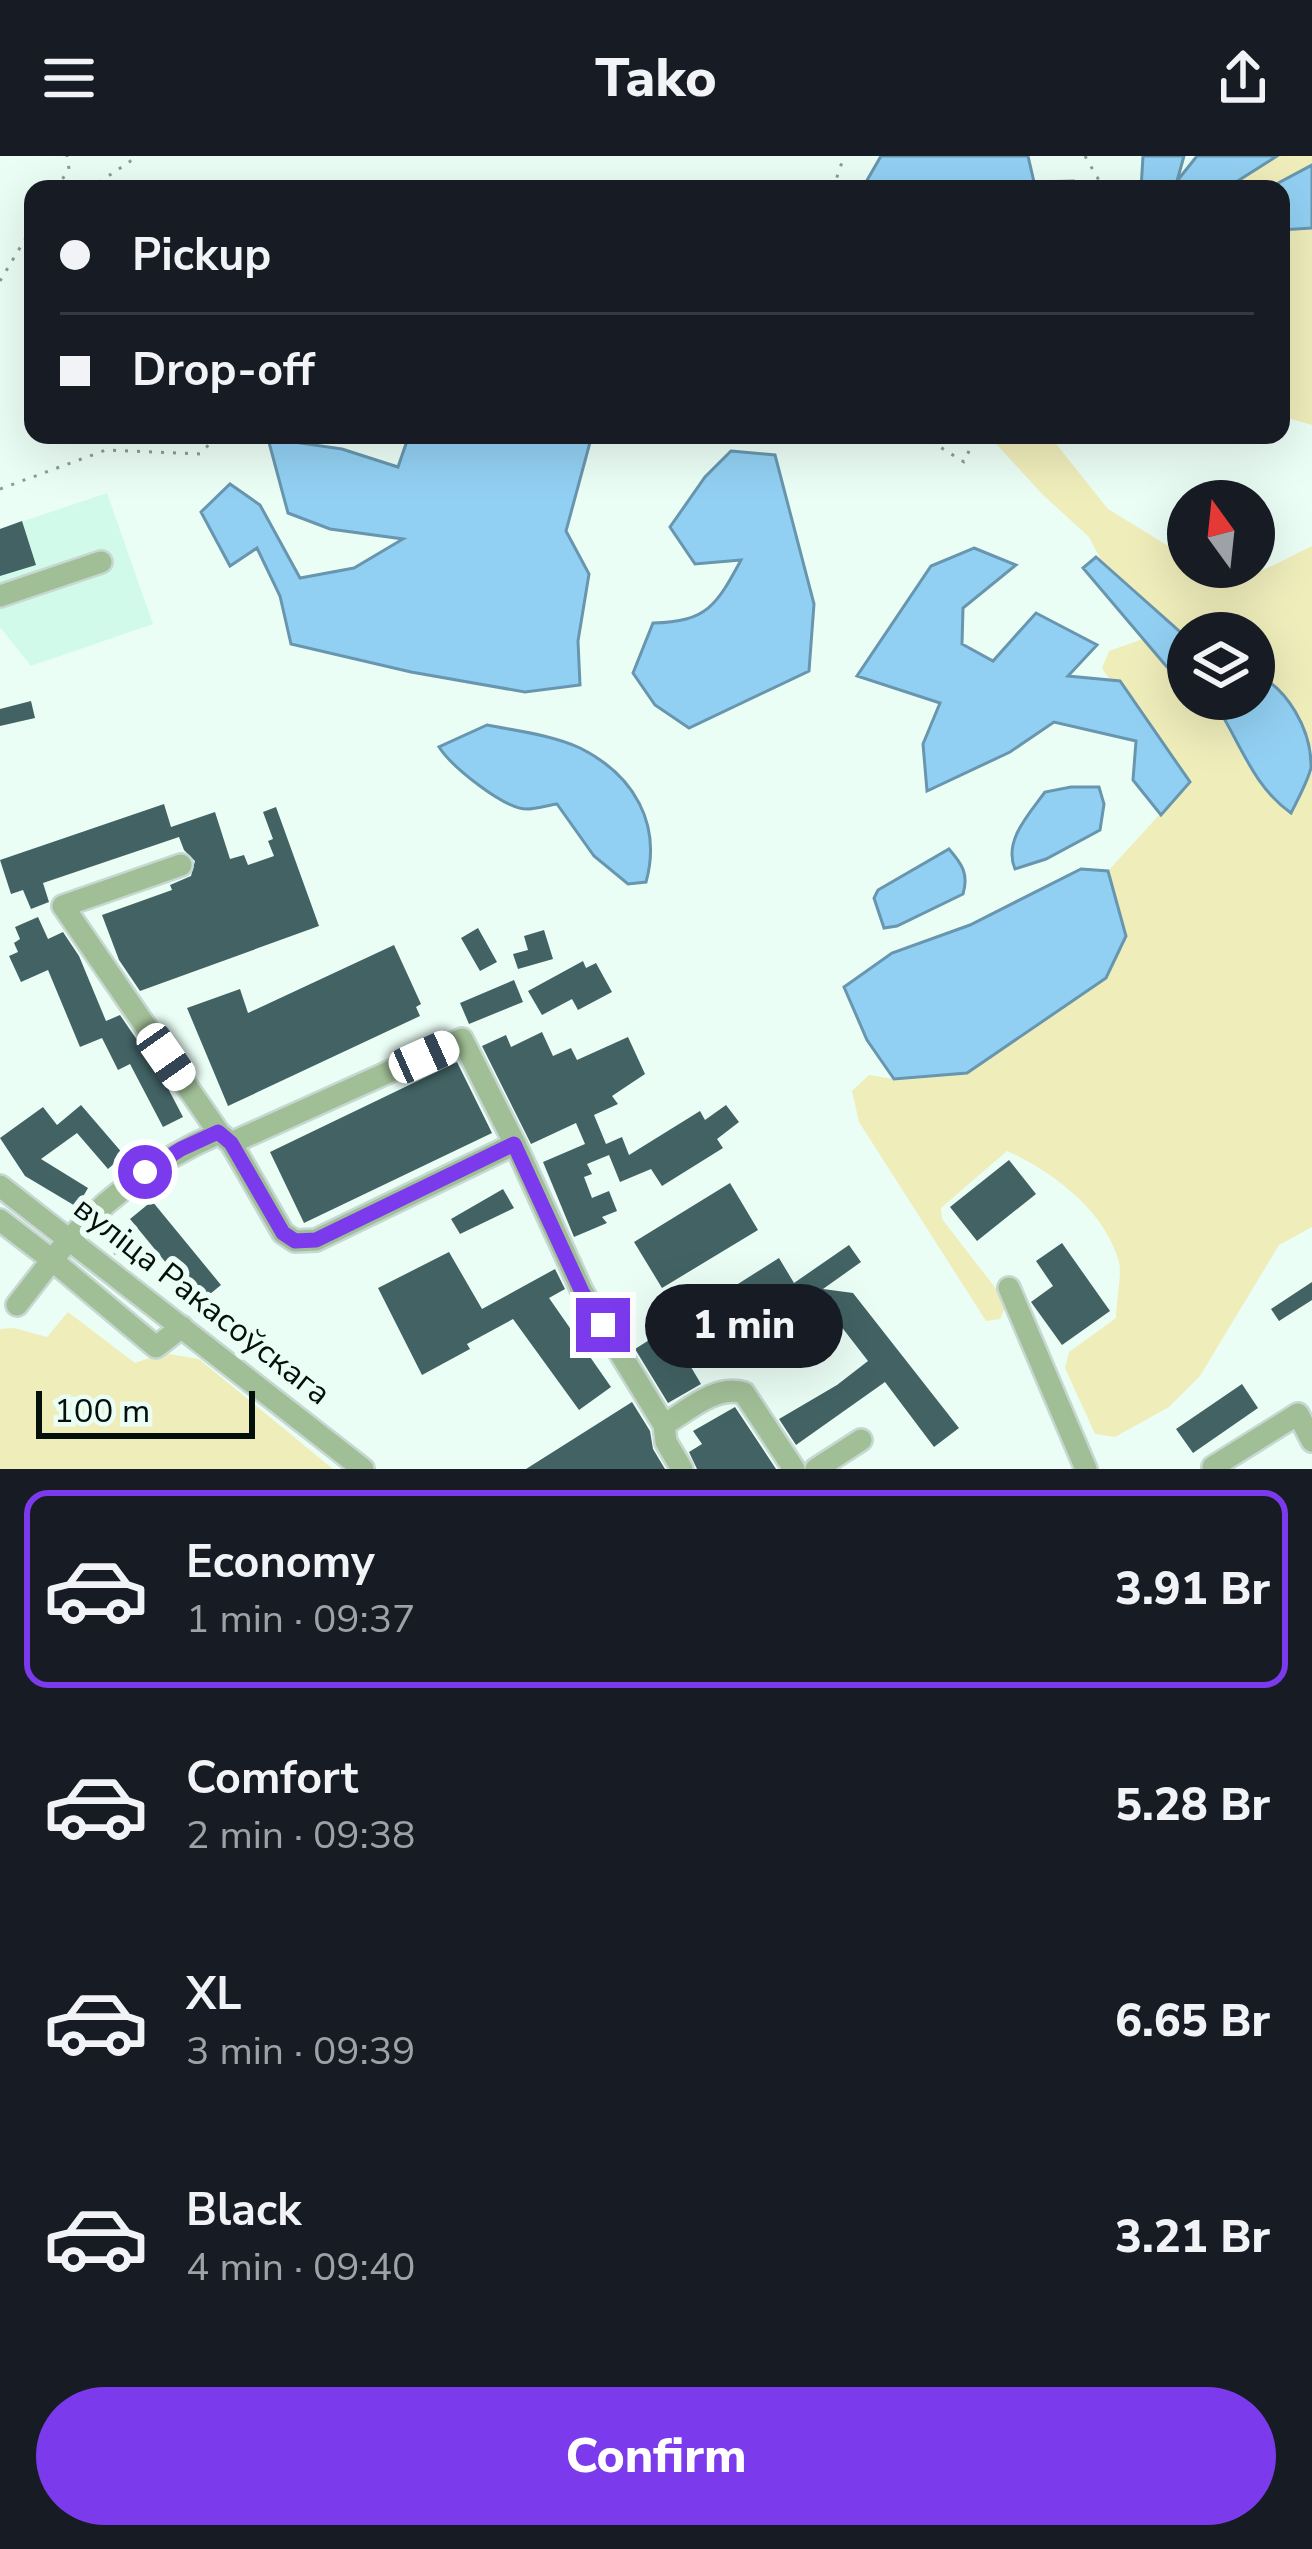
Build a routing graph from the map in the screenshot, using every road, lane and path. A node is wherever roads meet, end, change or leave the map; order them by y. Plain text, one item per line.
1 (137, 156) edge
2 (101, 180) edge
3 (24, 241) edge
4 (0, 281) edge
5 (209, 444) edge
6 (935, 444) edge
7 (972, 444) edge
8 (0, 489) edge
9 (101, 562) dead end
10 (0, 596) edge
11 (181, 865) dead end
12 (225, 1138) junction
13 (514, 1144) junction
14 (0, 1186) edge
15 (0, 1220) edge
16 (140, 1232) dead end
17 (68, 1239) junction
18 (113, 1256) dead end
19 (52, 1260) junction
20 (1009, 1288) dead end
21 (17, 1305) dead end
22 (182, 1328) junction
23 (664, 1425) junction
24 (860, 1440) dead end
25 (1312, 1441) edge
26 (1213, 1467) edge
27 (363, 1469) edge
28 (682, 1469) edge
29 (794, 1469) edge
30 (816, 1469) edge
31 (1086, 1469) edge

1 - 2 path
3 - 4 path
5 - 8 path
6 - 7 path
9 - 10 street
11 - 12 street
12 - 13 street
12 - 13 street
12 - 17 street
13 - 23 street
14 - 17 street, вуліца Ракасоўскага
15 - 19 street
16 - 18 path
17 - 19 street
17 - 22 street, вуліца Ракасоўскага
19 - 21 street
19 - 22 street
20 - 31 street
22 - 27 street, вуліца Ракасоўскага
23 - 28 street
23 - 29 street
24 - 30 street
25 - 26 street

